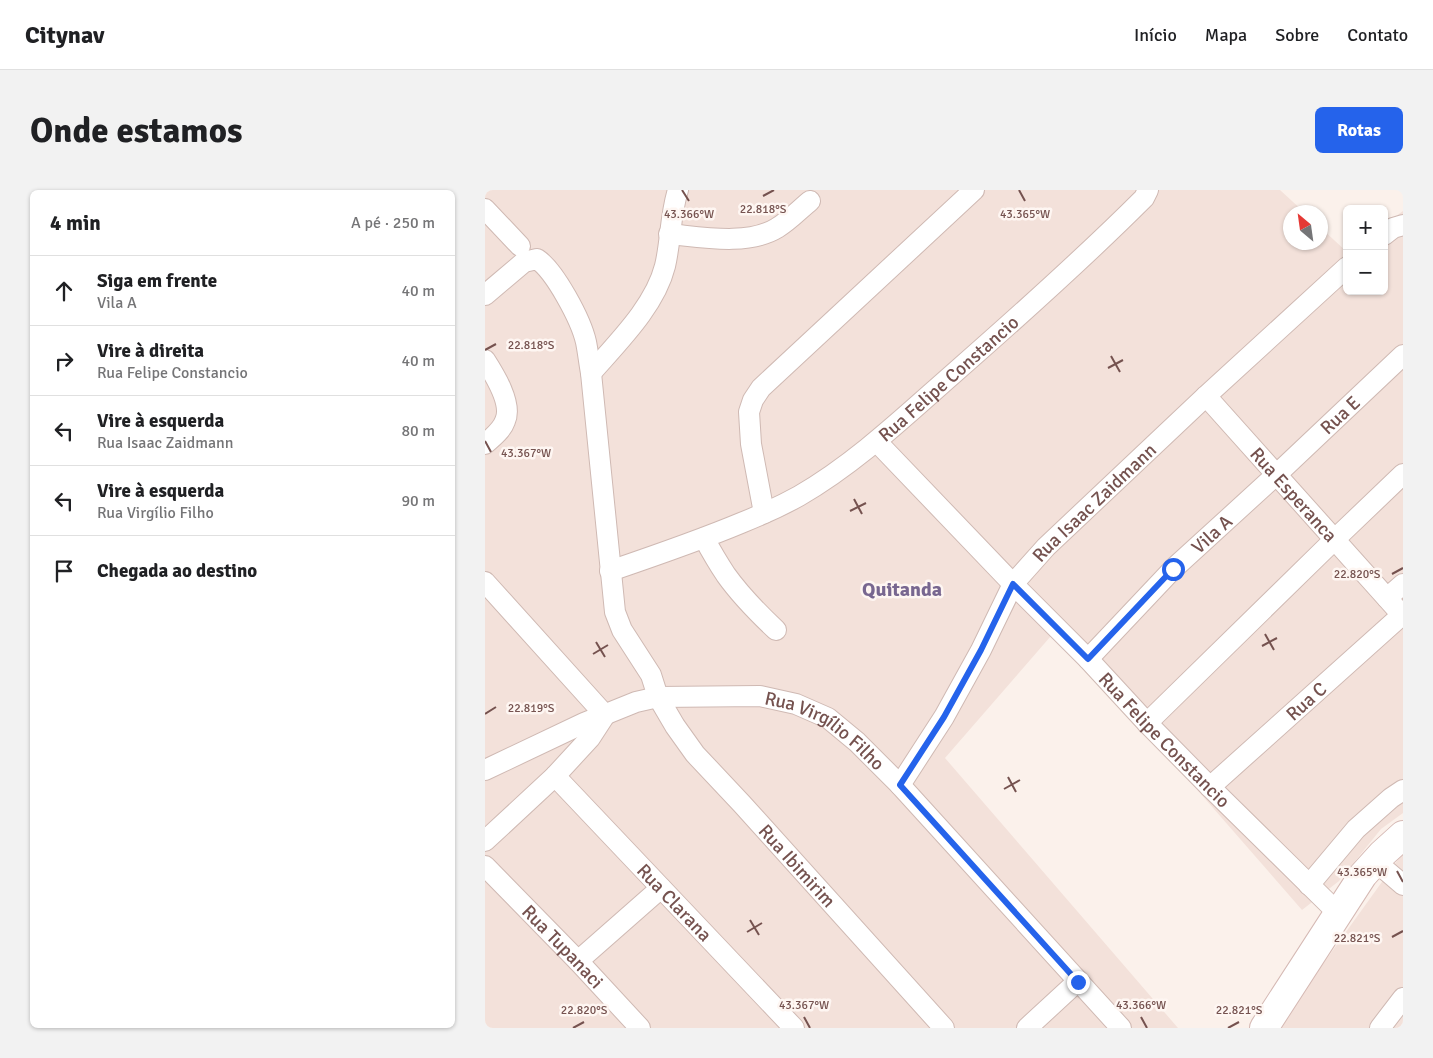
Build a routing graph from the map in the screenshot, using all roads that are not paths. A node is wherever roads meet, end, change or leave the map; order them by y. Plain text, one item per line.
1 (678, 190) edge
2 (974, 190) edge
3 (1148, 190) edge
4 (810, 201) dead end
5 (485, 209) edge
6 (1403, 225) edge
7 (1388, 232) edge
8 (669, 234) junction
9 (520, 246) dead end
10 (1343, 271) edge
11 (485, 295) edge
12 (1403, 355) edge
13 (485, 360) edge
14 (591, 372) junction
15 (1205, 396) junction
16 (877, 442) junction
17 (485, 444) edge
18 (1403, 474) edge
19 (1276, 475) junction
20 (764, 513) junction
21 (704, 538) junction
22 (1334, 540) junction
23 (610, 571) junction
24 (485, 582) edge
25 (1013, 584) junction
26 (1403, 584) edge
27 (1387, 598) junction
28 (1403, 615) edge
29 (776, 630) dead end
30 (1088, 659) junction
31 (658, 697) junction
32 (605, 715) junction
33 (1147, 723) junction
34 (485, 770) edge
35 (555, 776) junction
36 (900, 785) junction
37 (1210, 787) junction
38 (1403, 790) edge
39 (1403, 835) edge
40 (485, 841) edge
41 (1375, 861) junction
42 (485, 866) edge
43 (1309, 885) junction
44 (1403, 885) edge
45 (661, 888) junction
46 (1338, 913) junction
47 (578, 961) junction
48 (1078, 982) junction
49 (1403, 998) edge
50 (640, 1028) edge
51 (794, 1028) edge
52 (944, 1028) edge
53 (1027, 1028) edge
54 (1121, 1028) edge
55 (1264, 1028) edge
56 (1380, 1028) edge

1 - 8 street
2 - 20 street
3 - 16 street, Rua Felipe Constancio
4 - 8 street
5 - 9 street
6 - 7 street
8 - 14 street
10 - 15 street, Rua Isaac Zaidmann
11 - 14 street, Rua Ibimirim
12 - 19 street, Rua E
13 - 17 street
14 - 23 street, Rua Ibimirim
15 - 19 street, Rua Esperanca
15 - 25 street, Rua Isaac Zaidmann
16 - 20 street
16 - 25 street, Rua Felipe Constancio
18 - 22 street
19 - 22 street, Rua Esperanca
19 - 30 street, Vila A
20 - 21 street
21 - 23 street
21 - 29 street
22 - 27 street, Rua Esperanca
22 - 33 street
23 - 31 street, Rua Ibimirim
24 - 32 street
25 - 30 street, Rua Felipe Constancio
25 - 36 street, Rua Isaac Zaidmann
26 - 27 street
27 - 28 street, Rua Esperanca
28 - 37 street, Rua C
30 - 33 street, Rua Felipe Constancio
31 - 32 street, Rua Virgílio Filho
31 - 36 street, Rua Virgílio Filho
31 - 52 street, Rua Ibimirim
32 - 34 street, Rua Virgílio Filho
32 - 35 street
33 - 37 street, Rua Felipe Constancio
35 - 40 street
35 - 45 street, Rua Clarana
36 - 48 street, Rua Virgílio Filho
37 - 43 street, Rua Felipe Constancio
38 - 43 street
39 - 41 main road
41 - 44 street
41 - 46 main road
42 - 47 street, Rua Tupanaci
43 - 46 street, Rua Felipe Constancio
45 - 47 street
45 - 51 street, Rua Clarana
46 - 55 main road
47 - 50 street, Rua Tupanaci
48 - 53 street
48 - 54 street, Rua Virgílio Filho
49 - 56 street

